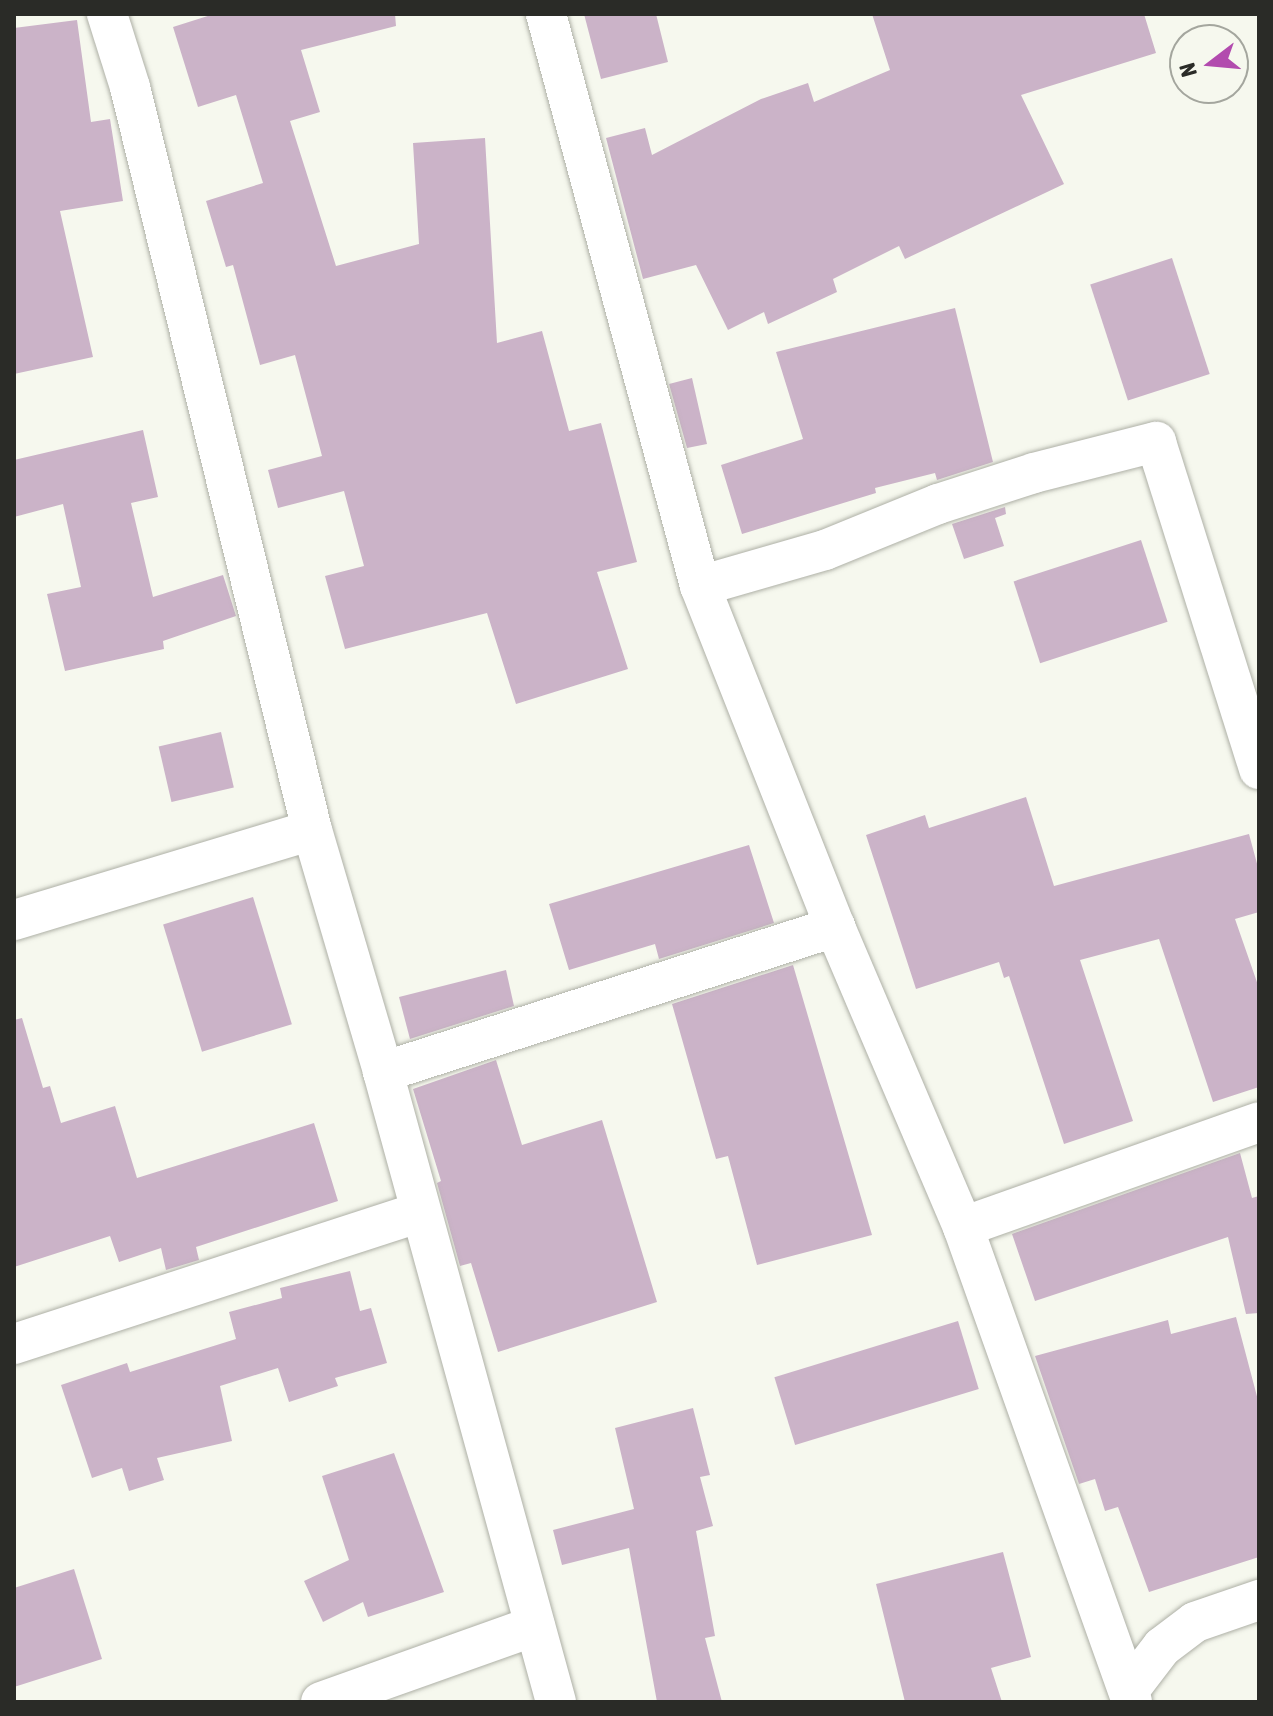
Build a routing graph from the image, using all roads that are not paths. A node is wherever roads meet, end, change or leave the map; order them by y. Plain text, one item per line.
1 (107, 14) edge
2 (546, 14) edge
3 (700, 586) junction
4 (1259, 769) edge
5 (312, 830) junction
6 (14, 920) edge
7 (835, 927) junction
8 (383, 1072) junction
9 (1259, 1122) edge
10 (420, 1212) junction
11 (963, 1227) junction
12 (14, 1344) edge
13 (1259, 1600) edge
14 (535, 1626) junction
15 (1131, 1696) edge
16 (321, 1702) edge
17 (556, 1702) edge

1 - 5 street
2 - 3 street
3 - 4 street
3 - 7 street
5 - 6 street
5 - 8 street
7 - 8 street
7 - 11 street
8 - 10 street
9 - 11 street
10 - 12 street
10 - 14 street
11 - 15 street
13 - 15 street
14 - 16 street
14 - 17 street

